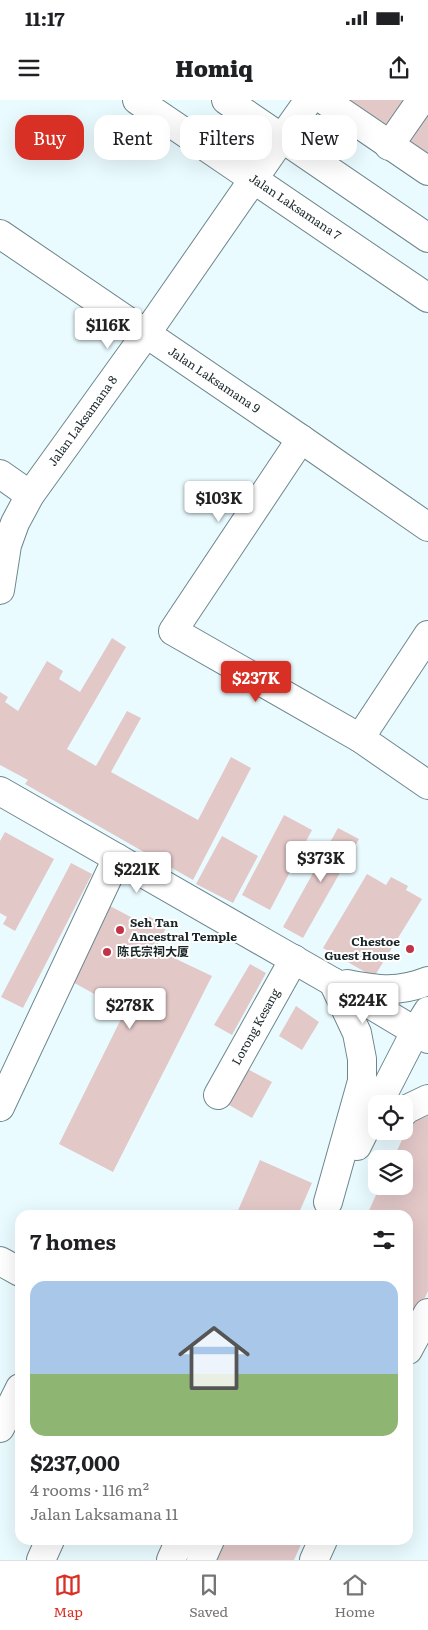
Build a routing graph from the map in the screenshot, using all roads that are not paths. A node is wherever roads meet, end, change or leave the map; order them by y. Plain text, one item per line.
1 (137, 100) edge
2 (226, 100) edge
3 (309, 100) edge
4 (324, 100) edge
5 (421, 100) edge
6 (298, 115) edge
7 (282, 138) joint
8 (390, 146) junction
9 (314, 160) edge
10 (428, 171) edge
11 (253, 178) junction
12 (0, 234) edge
13 (428, 238) edge
14 (428, 298) edge
15 (146, 334) junction
16 (301, 439) junction
17 (0, 474) edge
18 (30, 495) junction
19 (428, 527) edge
20 (0, 590) edge
21 (428, 635) edge
22 (360, 738) junction
23 (428, 785) edge
24 (0, 791) edge
25 (117, 858) junction
26 (294, 959) junction
27 (428, 981) edge
28 (333, 982) junction
29 (424, 1027) edge
30 (218, 1095) dead end
31 (383, 1095) edge
32 (428, 1099) edge
33 (413, 1106) edge
34 (0, 1107) edge
35 (368, 1124) edge
36 (379, 1140) edge
37 (326, 1209) edge
38 (0, 1261) edge
39 (15, 1269) edge
40 (428, 1313) edge
41 (413, 1341) edge
42 (15, 1398) edge
43 (0, 1428) edge
44 (48, 1545) edge
45 (178, 1545) edge
46 (208, 1545) edge
47 (321, 1545) edge
48 (41, 1560) edge
49 (171, 1560) edge
50 (201, 1560) edge
51 (314, 1560) edge

1 - 11 street, Jalan Laksamana 7
2 - 7 street
3 - 6 street, Jalan Laksamana 8
4 - 8 street
5 - 8 street
7 - 11 street, Jalan Laksamana 8
8 - 10 street
9 - 13 street
11 - 14 street, Jalan Laksamana 7
11 - 15 street, Jalan Laksamana 8
12 - 15 street, Jalan Laksamana 9
15 - 16 street, Jalan Laksamana 9
15 - 18 street, Jalan Laksamana 8
16 - 19 street, Jalan Laksamana 9
16 - 22 street
17 - 18 street
18 - 20 street, Jalan Laksamana 8
21 - 22 street
22 - 23 street
24 - 25 street
25 - 26 street
25 - 34 street
26 - 28 street
26 - 30 street, Lorong Kesang
27 - 28 street
28 - 29 street
28 - 37 street
29 - 31 street
32 - 33 street
35 - 37 street
36 - 37 street
38 - 39 street
40 - 41 street
42 - 43 street
44 - 48 street
45 - 49 street
46 - 50 street
47 - 51 street

